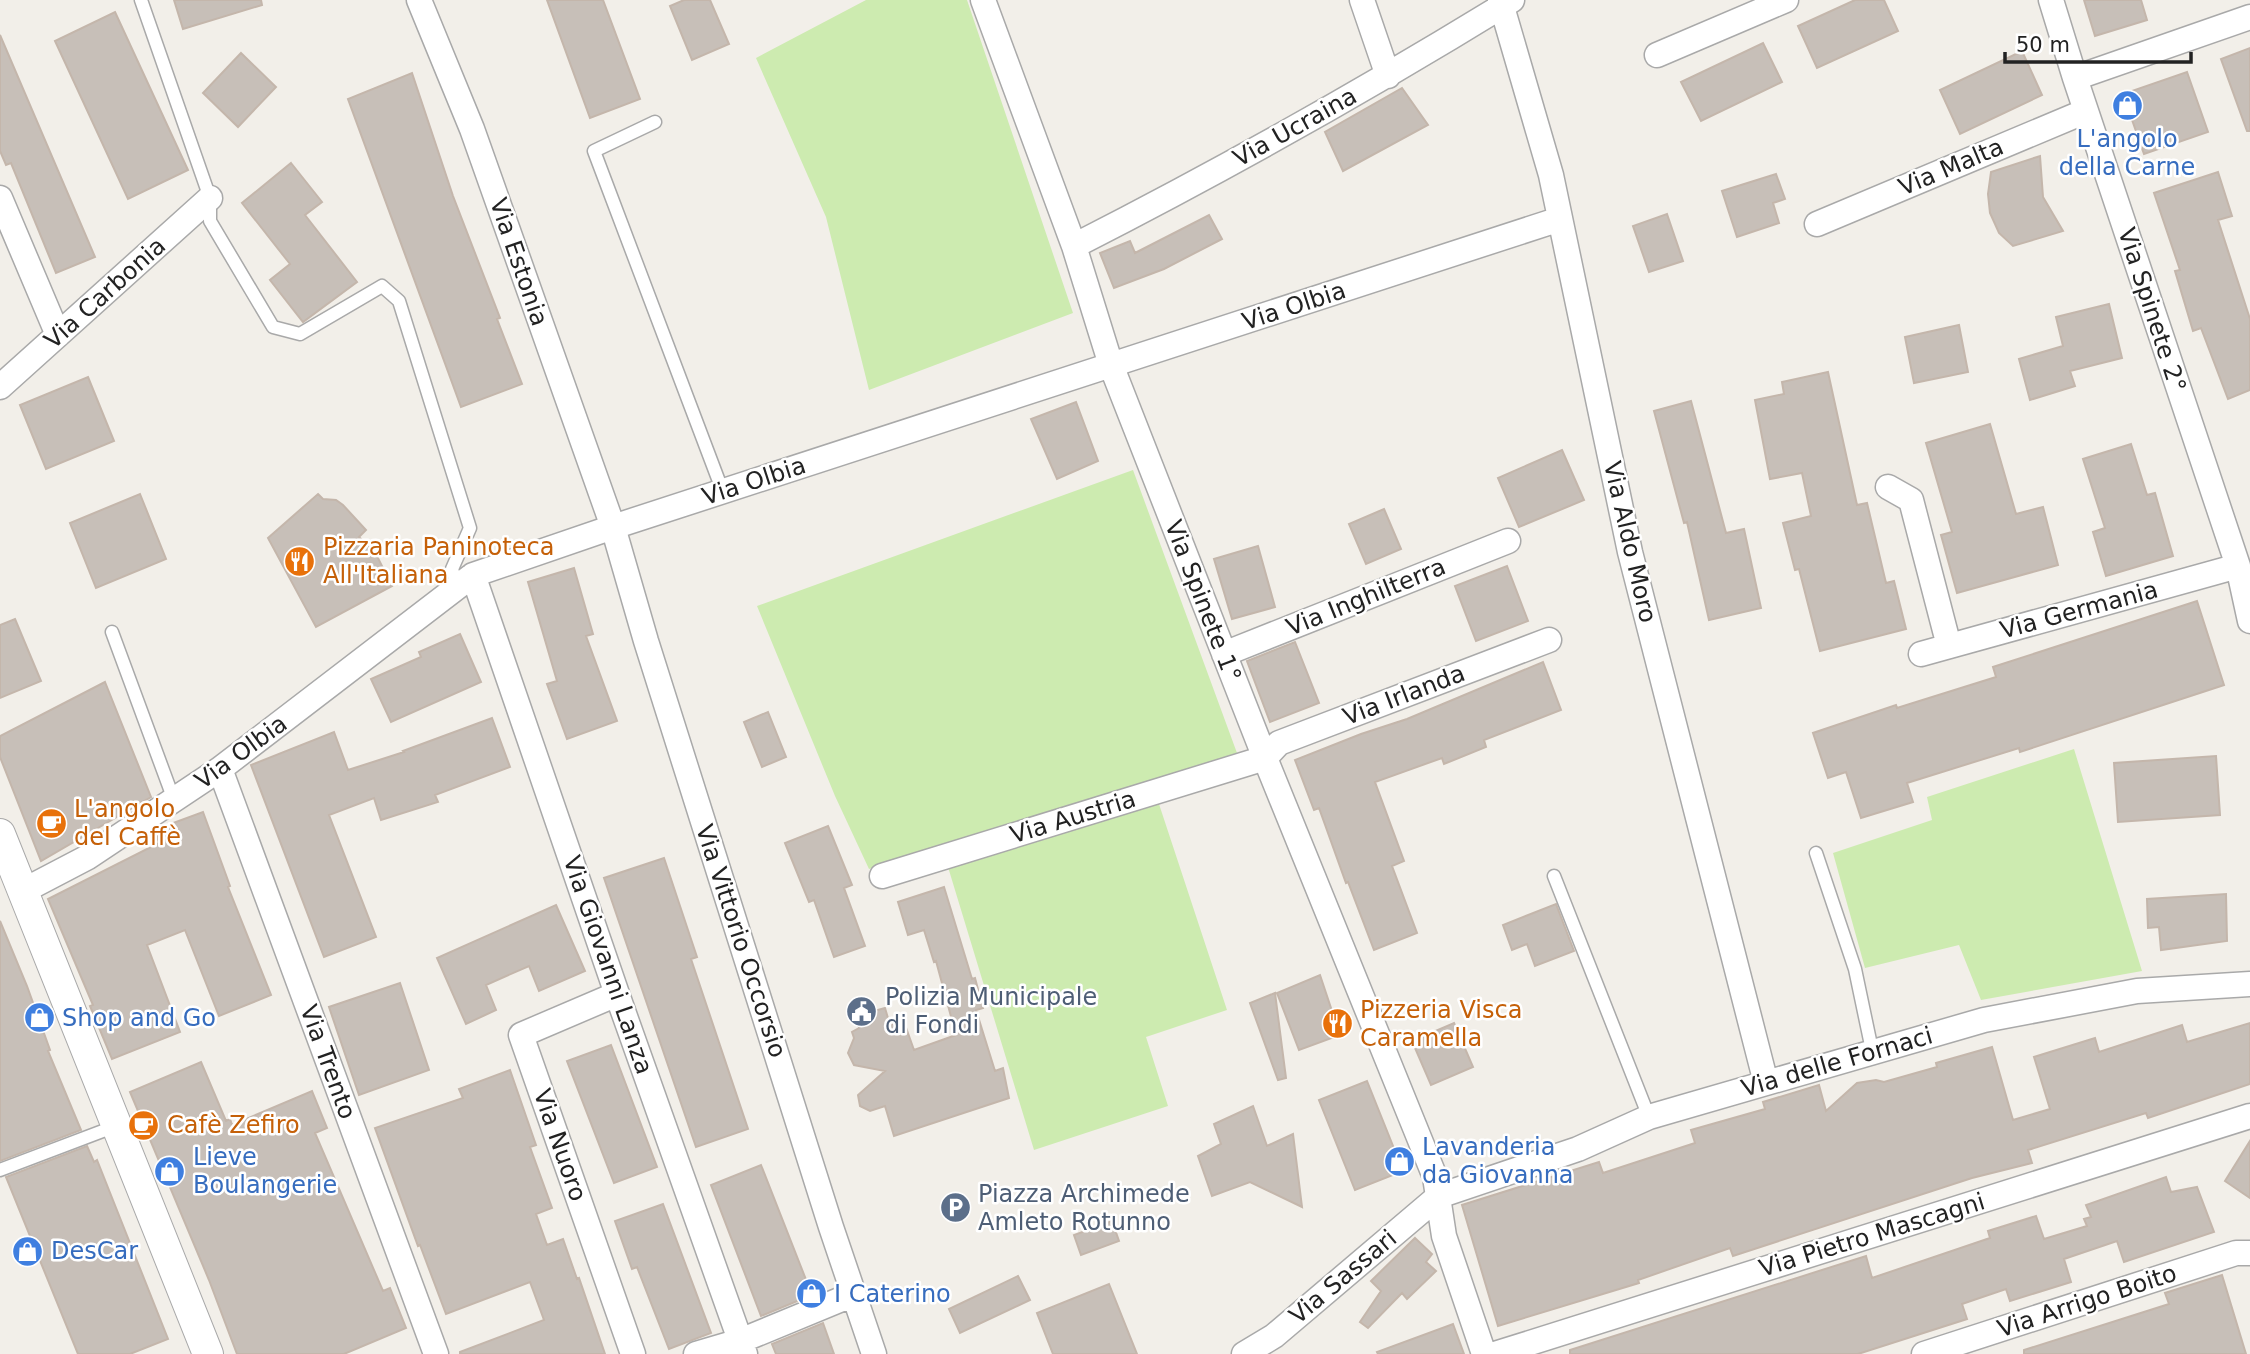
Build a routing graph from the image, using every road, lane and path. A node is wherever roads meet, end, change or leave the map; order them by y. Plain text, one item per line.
1 (141, 0) edge
2 (419, 0) edge
3 (1362, 0) edge
4 (1786, 0) edge
5 (2051, 0) edge
6 (991, 2) edge
7 (1505, 2) edge
8 (2250, 17) edge
9 (1657, 55) dead end
10 (1388, 76) junction
11 (2075, 78) junction
12 (2086, 111) junction
13 (655, 122) dead end
14 (0, 198) edge
15 (210, 198) junction
16 (1560, 219) junction
17 (1817, 224) dead end
18 (1074, 246) junction
19 (58, 335) junction
20 (1111, 365) junction
21 (0, 387) edge
22 (1888, 487) dead end
23 (723, 492) junction
24 (613, 527) junction
25 (1508, 541) dead end
26 (2238, 566) junction
27 (465, 581) junction
28 (2250, 621) edge
29 (112, 632) dead end
30 (1549, 639) dead end
31 (1949, 646) junction
32 (1224, 654) junction
33 (1921, 654) dead end
34 (1265, 758) junction
35 (220, 769) junction
36 (174, 800) junction
37 (0, 834) edge
38 (1816, 853) dead end
39 (882, 876) dead end
40 (1554, 876) dead end
41 (23, 891) junction
42 (2250, 984) edge
43 (617, 994) junction
44 (1872, 1050) junction
45 (1766, 1083) junction
46 (1649, 1116) junction
47 (2250, 1116) edge
48 (117, 1126) junction
49 (0, 1170) edge
50 (1438, 1196) junction
51 (2250, 1253) edge
52 (854, 1294) junction
53 (1276, 1345) edge
54 (742, 1348) edge
55 (208, 1354) edge
56 (436, 1354) edge
57 (633, 1354) edge
58 (696, 1354) edge
59 (874, 1354) edge
60 (1244, 1354) edge
61 (1484, 1354) edge
62 (1495, 1354) edge
63 (1924, 1354) edge

1 - 15 lane
2 - 24 street, Via Estonia
3 - 10 street
4 - 9 street
5 - 11 street, Via Spinete 2°
6 - 18 street, Via Spinete 1°
7 - 10 street, Via Ucraina
7 - 16 street, Via Aldo Moro
8 - 11 street
10 - 18 street, Via Ucraina
11 - 12 street, Via Spinete 2°
12 - 17 street, Via Malta
12 - 26 street, Via Spinete 2°
13 - 23 lane
14 - 19 street
15 - 19 street, Via Carbonia
15 - 27 lane
16 - 20 street, Via Olbia
16 - 45 street, Via Aldo Moro
18 - 20 street, Via Spinete 1°
19 - 21 street, Via Carbonia
20 - 23 street, Via Olbia
20 - 32 street, Via Spinete 1°
22 - 31 street
23 - 24 street, Via Olbia
24 - 27 street, Via Olbia
24 - 52 street, Via Vittorio Occorsio
25 - 32 street, Via Inghilterra
26 - 28 street, Via Spinete 2°
26 - 31 street, Via Germania
27 - 35 street, Via Olbia
27 - 43 street, Via Giovanni Lanza
29 - 36 lane
30 - 34 street, Via Irlanda
31 - 33 street, Via Germania
32 - 34 street, Via Spinete 1°
34 - 39 street, Via Austria
34 - 50 street, Via Spinete 1°
35 - 36 street, Via Olbia
35 - 56 street, Via Trento
36 - 41 street, Via Olbia
37 - 41 street
38 - 44 lane
40 - 46 lane
41 - 48 street
42 - 44 street, Via delle Fornaci
43 - 54 street, Via Giovanni Lanza
43 - 57 street, Via Nuoro
44 - 45 street, Via delle Fornaci
45 - 46 street, Via delle Fornaci
46 - 50 street, Via delle Fornaci
47 - 62 street, Via Pietro Mascagni
48 - 49 lane
48 - 55 street
50 - 53 street, Via Sassari
50 - 61 street, Via Spinete 1°
51 - 63 street, Via Arrigo Boito
52 - 54 street
52 - 59 street, Via Vittorio Occorsio
53 - 60 street, Via Sassari
54 - 58 street

